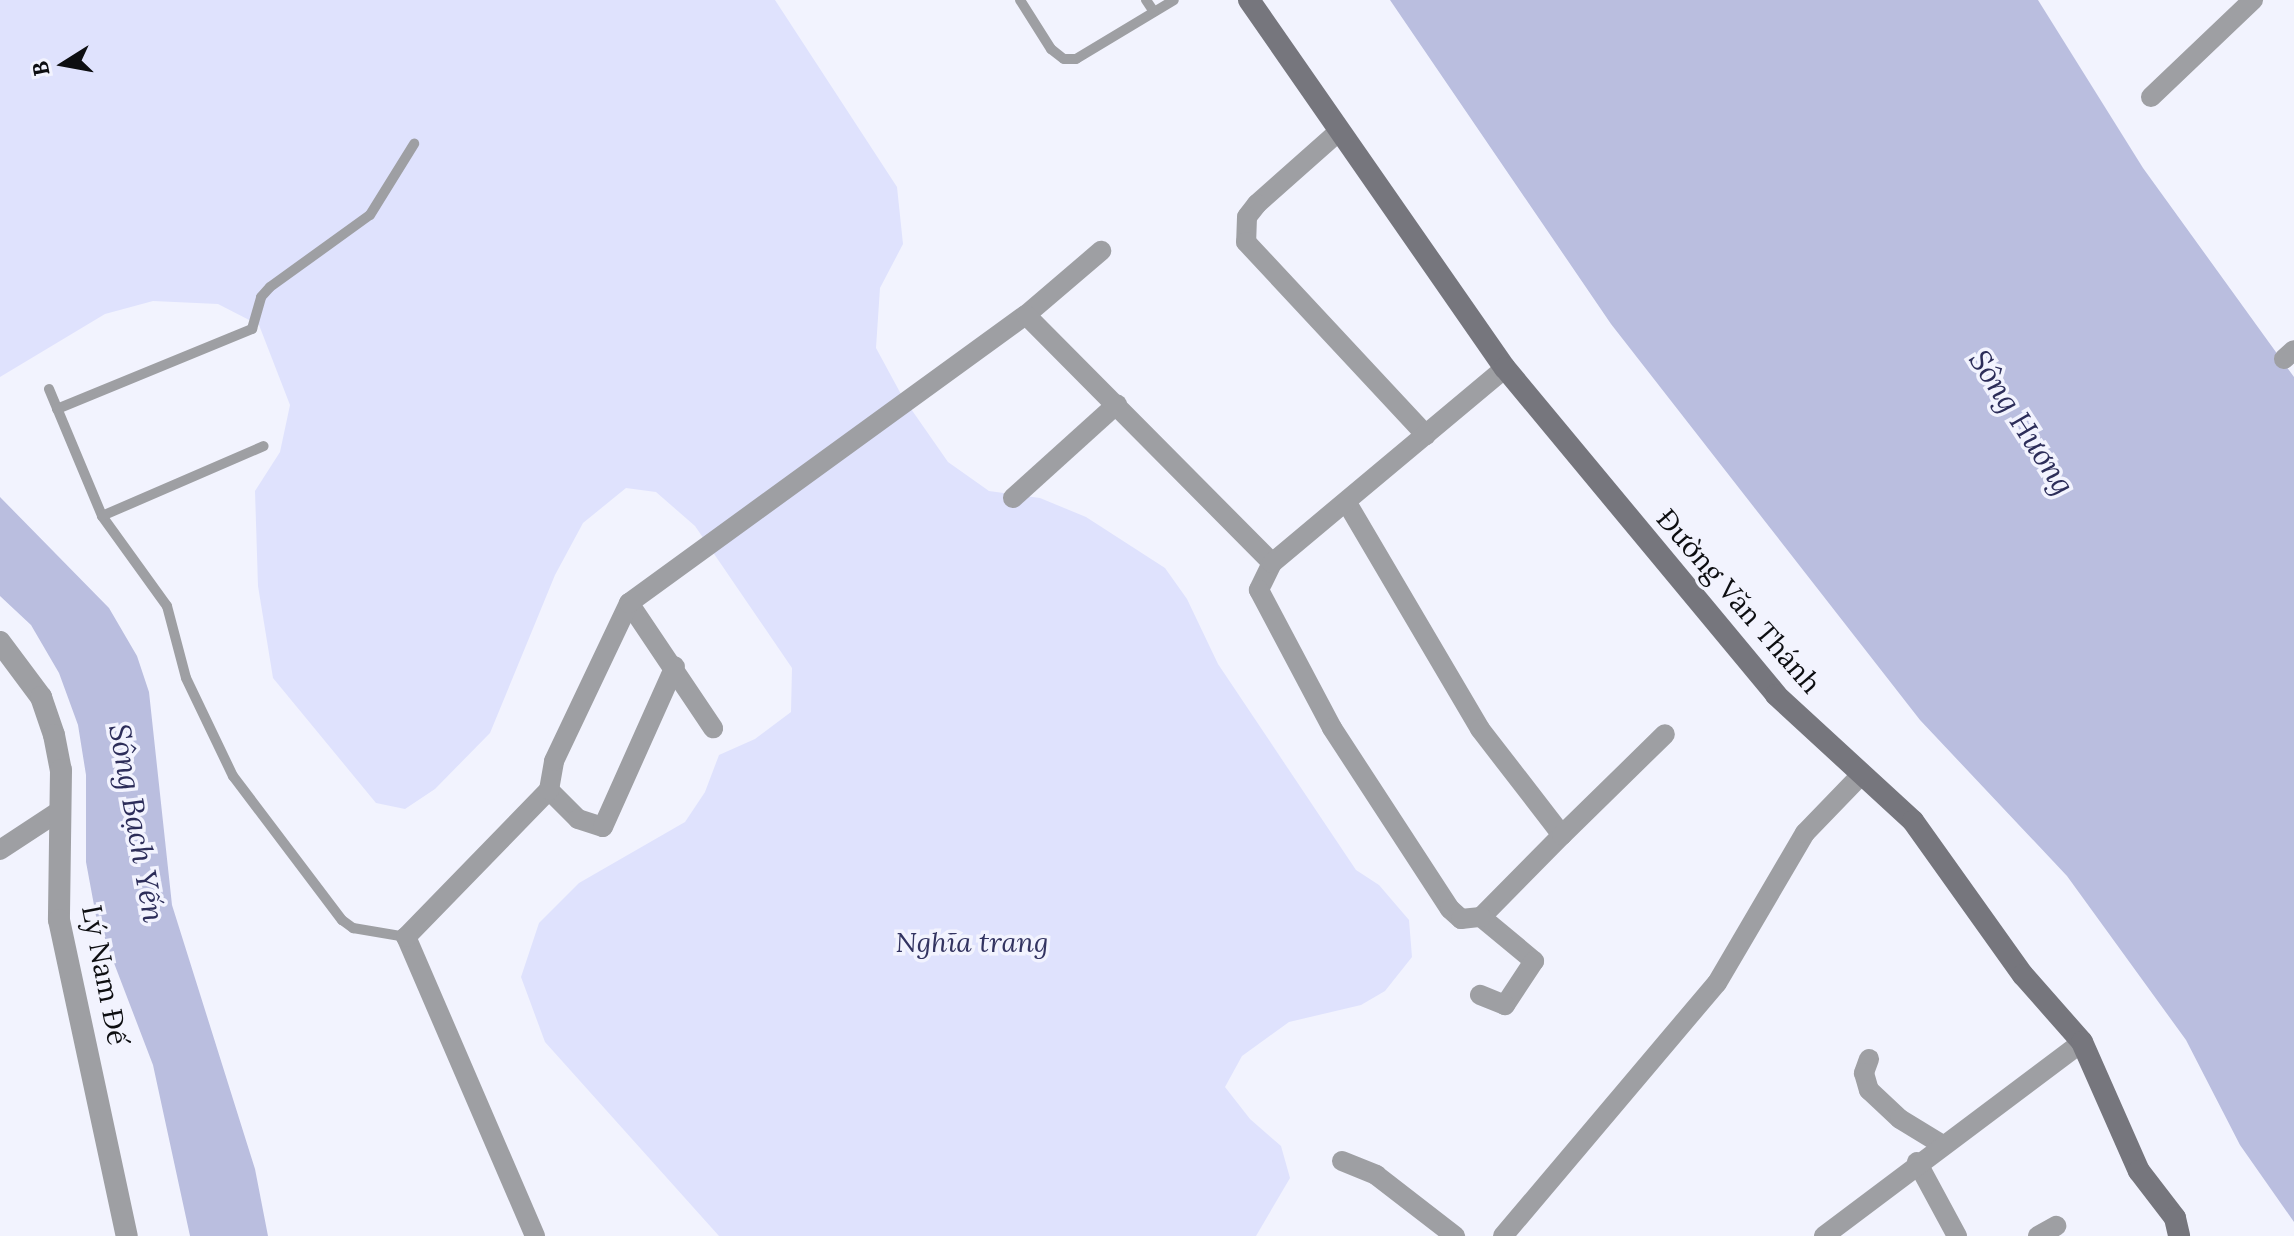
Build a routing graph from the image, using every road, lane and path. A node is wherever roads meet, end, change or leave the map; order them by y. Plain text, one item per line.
1 (1020, 0) edge
2 (1146, 0) edge
3 (1174, 0) edge
4 (1249, 0) edge
5 (2253, 0) edge
6 (1154, 12) junction
7 (2151, 97) dead end
8 (1337, 133) junction
9 (414, 144) dead end
10 (1101, 251) dead end
11 (1026, 315) junction
12 (1505, 368) junction
13 (49, 389) dead end
14 (1117, 404) junction
15 (57, 409) junction
16 (1426, 435) junction
17 (264, 446) dead end
18 (1013, 498) dead end
19 (1347, 503) junction
20 (102, 516) junction
21 (1272, 563) junction
22 (629, 603) junction
23 (0, 642) edge
24 (675, 666) junction
25 (713, 728) dead end
26 (1665, 734) dead end
27 (1861, 775) junction
28 (549, 790) junction
29 (61, 810) junction
30 (1562, 835) junction
31 (0, 850) edge
32 (1481, 917) junction
33 (406, 937) junction
34 (1480, 995) dead end
35 (2082, 1042) junction
36 (1869, 1059) dead end
37 (1941, 1144) junction
38 (1342, 1161) dead end
39 (1917, 1162) junction
40 (127, 1236) edge
41 (535, 1236) edge
42 (1455, 1236) edge
43 (1503, 1236) edge
44 (1824, 1236) edge
45 (1957, 1236) edge
46 (2179, 1236) edge

1 - 6 lane
2 - 6 lane
3 - 6 lane
4 - 8 main road, Đường Văn Thánh
5 - 7 street
8 - 12 main road, Đường Văn Thánh
8 - 16 street
9 - 15 lane
10 - 11 street
11 - 14 street
11 - 22 street
12 - 16 street
12 - 27 main road, Đường Văn Thánh
13 - 15 lane
14 - 18 street
14 - 21 street
15 - 20 lane
16 - 19 street
17 - 20 lane
19 - 21 street
19 - 30 street
20 - 33 lane
21 - 32 street
22 - 24 street
22 - 28 street
23 - 29 street, Lý Nam Đế
24 - 25 street
24 - 28 street
26 - 30 street
27 - 35 main road, Đường Văn Thánh
27 - 43 street
28 - 33 street
29 - 31 street
29 - 40 street, Lý Nam Đế
30 - 32 street
32 - 34 street
33 - 41 street
35 - 37 street
35 - 46 main road, Đường Văn Thánh
36 - 37 street
37 - 39 street
38 - 42 street
39 - 44 street
39 - 45 street

